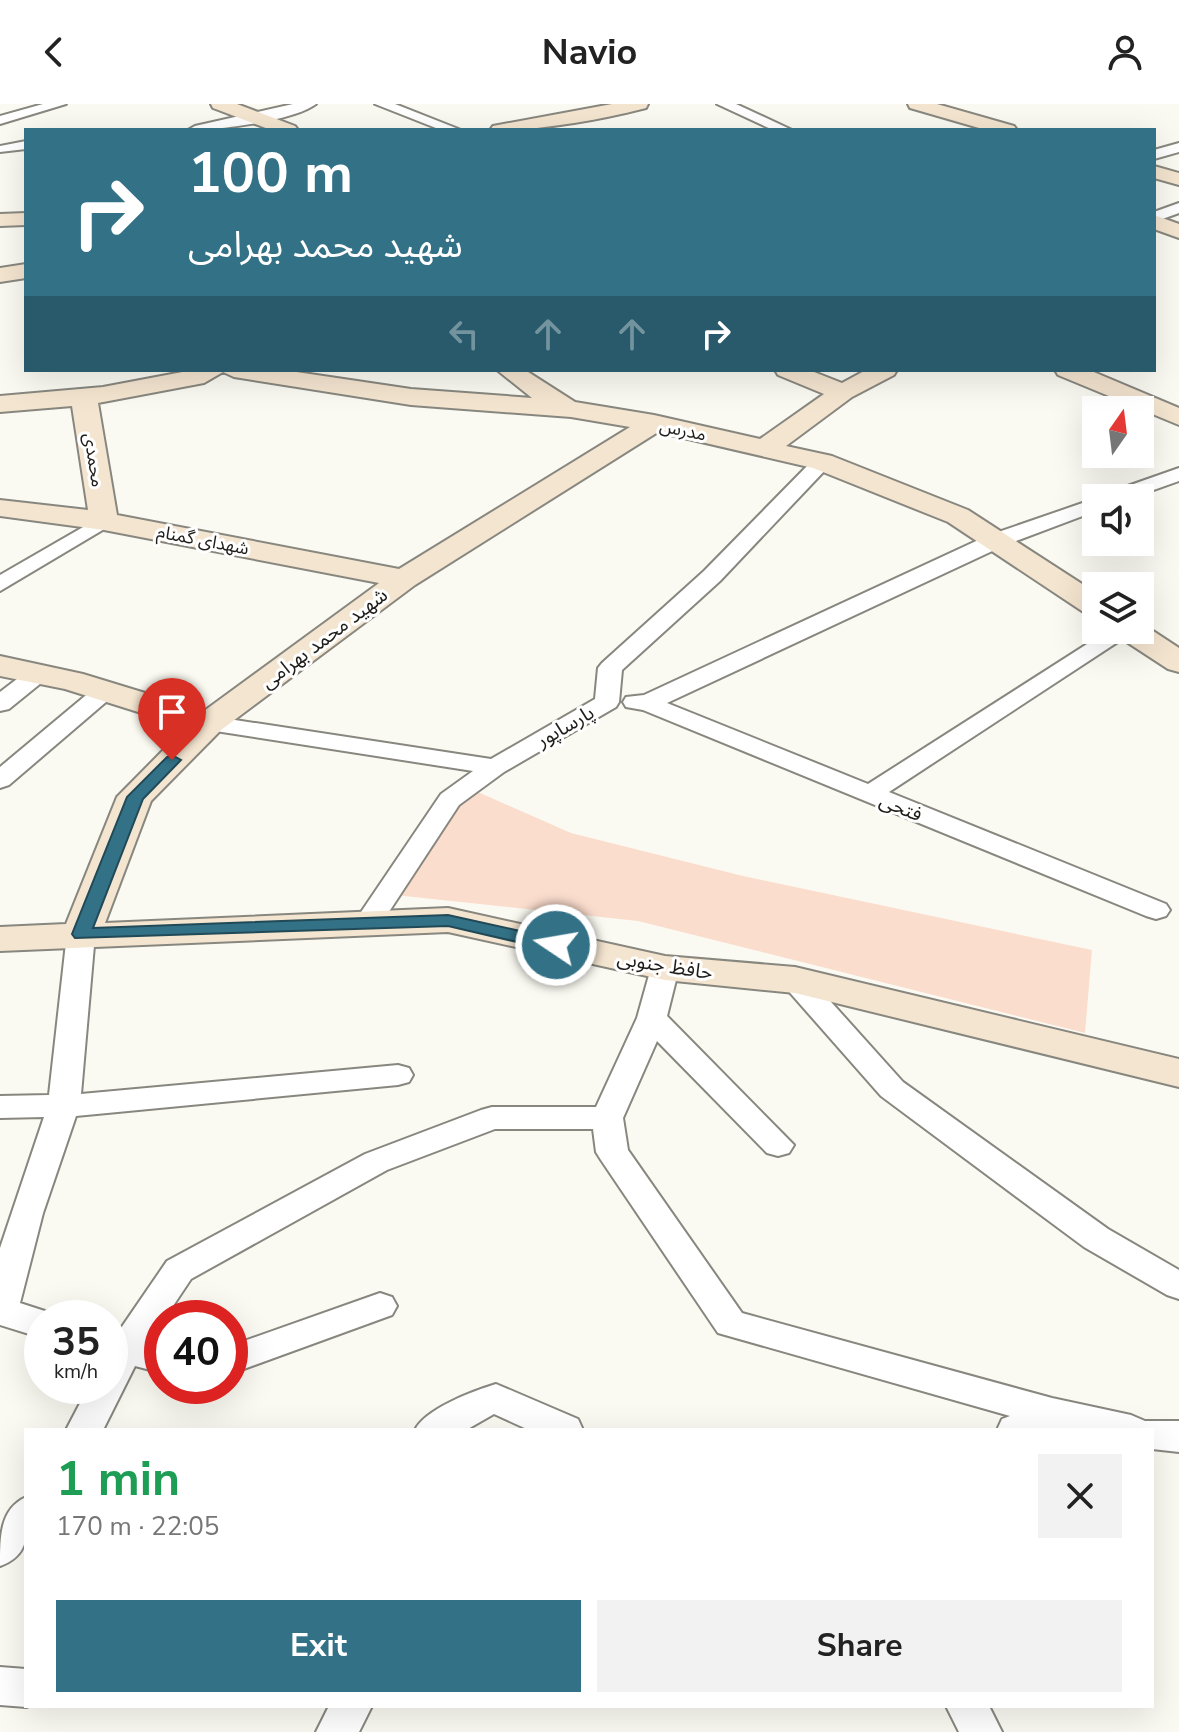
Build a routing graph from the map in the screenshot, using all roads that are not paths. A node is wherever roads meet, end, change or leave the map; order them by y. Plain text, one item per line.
1 (59, 104) edge
2 (220, 104) edge
3 (309, 104) edge
4 (382, 104) edge
5 (639, 104) edge
6 (724, 104) edge
7 (908, 106) edge
8 (610, 107) edge
9 (257, 118) junction
10 (0, 120) edge
11 (205, 128) edge
12 (283, 128) edge
13 (448, 128) edge
14 (508, 128) edge
15 (780, 128) edge
16 (968, 128) edge
17 (999, 128) edge
18 (24, 145) edge
19 (1177, 148) edge
20 (2, 150) edge
21 (1156, 154) edge
22 (1156, 173) edge
23 (1179, 179) edge
24 (1156, 183) edge
25 (1179, 189) edge
26 (1179, 208) edge
27 (1156, 218) edge
28 (1156, 220) edge
29 (24, 222) edge
30 (0, 223) edge
31 (1179, 232) edge
32 (24, 271) edge
33 (0, 275) edge
34 (209, 372) edge
35 (247, 372) edge
36 (512, 372) edge
37 (792, 372) edge
38 (881, 372) edge
39 (1058, 373) edge
40 (843, 392) junction
41 (1102, 396) edge
42 (84, 399) junction
43 (0, 404) edge
44 (571, 409) junction
45 (1179, 417) edge
46 (1154, 421) edge
47 (654, 423) junction
48 (1179, 431) edge
49 (765, 448) junction
50 (822, 462) junction
51 (1179, 474) edge
52 (1151, 484) edge
53 (0, 508) edge
54 (1082, 509) edge
55 (104, 521) junction
56 (995, 541) junction
57 (404, 579) junction
58 (0, 584) edge
59 (1082, 598) edge
60 (1105, 644) edge
61 (1150, 644) edge
62 (1179, 662) edge
63 (0, 666) edge
64 (38, 674) junction
65 (105, 691) junction
66 (607, 702) junction
67 (647, 703) junction
68 (0, 704) edge
69 (209, 723) junction
70 (495, 767) junction
71 (0, 780) edge
72 (869, 794) junction
73 (1156, 910) dead end
74 (369, 921) junction
75 (81, 934) junction
76 (0, 939) edge
77 (665, 968) junction
78 (795, 980) junction
79 (652, 1018) junction
80 (1179, 1073) edge
81 (398, 1075) dead end
82 (64, 1106) junction
83 (0, 1107) edge
84 (607, 1118) junction
85 (778, 1145) dead end
86 (13, 1213) edge
87 (1179, 1286) edge
88 (380, 1306) dead end
89 (1, 1311) edge
90 (24, 1318) edge
91 (128, 1340) edge
92 (248, 1354) edge
93 (98, 1404) edge
94 (1052, 1413) junction
95 (85, 1428) edge
96 (437, 1428) edge
97 (561, 1428) edge
98 (1019, 1428) edge
99 (1122, 1428) edge
100 (24, 1516) edge
101 (0, 1549) edge
102 (0, 1686) edge
103 (24, 1688) edge
104 (350, 1708) edge
105 (968, 1708) edge
106 (337, 1732) edge
107 (981, 1732) edge

1 - 10 street
2 - 9 street
3 - 9 street
4 - 13 street
5 - 8 street
6 - 15 street
7 - 16 street
7 - 17 street
8 - 14 street
9 - 11 street
9 - 12 street
18 - 20 street
19 - 21 street
22 - 23 street
24 - 25 street
26 - 27 street
28 - 31 street
29 - 30 street
32 - 33 street
34 - 42 street
35 - 44 street, مدرس
36 - 44 street
37 - 40 street
38 - 40 street
39 - 41 street
39 - 45 street
40 - 49 street
42 - 43 street
42 - 55 street, محمدی
44 - 47 street, مدرس
46 - 48 street
47 - 49 street, مدرس
47 - 57 street, شهید محمد بهرامی
49 - 50 street, مدرس
50 - 56 street, مدرس
50 - 66 street, پارساپور
51 - 52 street
53 - 55 street, شهدای گمنام
54 - 56 street
55 - 57 street, شهدای گمنام
55 - 58 street
56 - 59 street, مدرس
56 - 67 street
57 - 69 street, شهید محمد بهرامی
60 - 72 street
61 - 62 street
63 - 64 street
64 - 65 street
64 - 68 street
65 - 69 street
65 - 71 street
66 - 67 street
66 - 70 street, پارساپور
67 - 72 street, فتحی
69 - 70 street
69 - 75 street, شهید محمد بهرامی
70 - 74 street, پارساپور
72 - 73 street, فتحی
74 - 75 street, حافظ جنوبی
74 - 77 street, حافظ جنوبی
75 - 76 street, حافظ جنوبی
75 - 82 street
77 - 78 street, حافظ جنوبی
77 - 79 street
78 - 80 street, حافظ جنوبی
78 - 87 street
79 - 84 street
79 - 85 street
81 - 82 street
82 - 83 street
82 - 86 street
84 - 91 street
84 - 94 street
86 - 89 street
88 - 92 street
89 - 90 street
93 - 95 street
94 - 98 street
94 - 99 street
96 - 97 street
100 - 101 street
102 - 103 street
104 - 106 street
105 - 107 street

